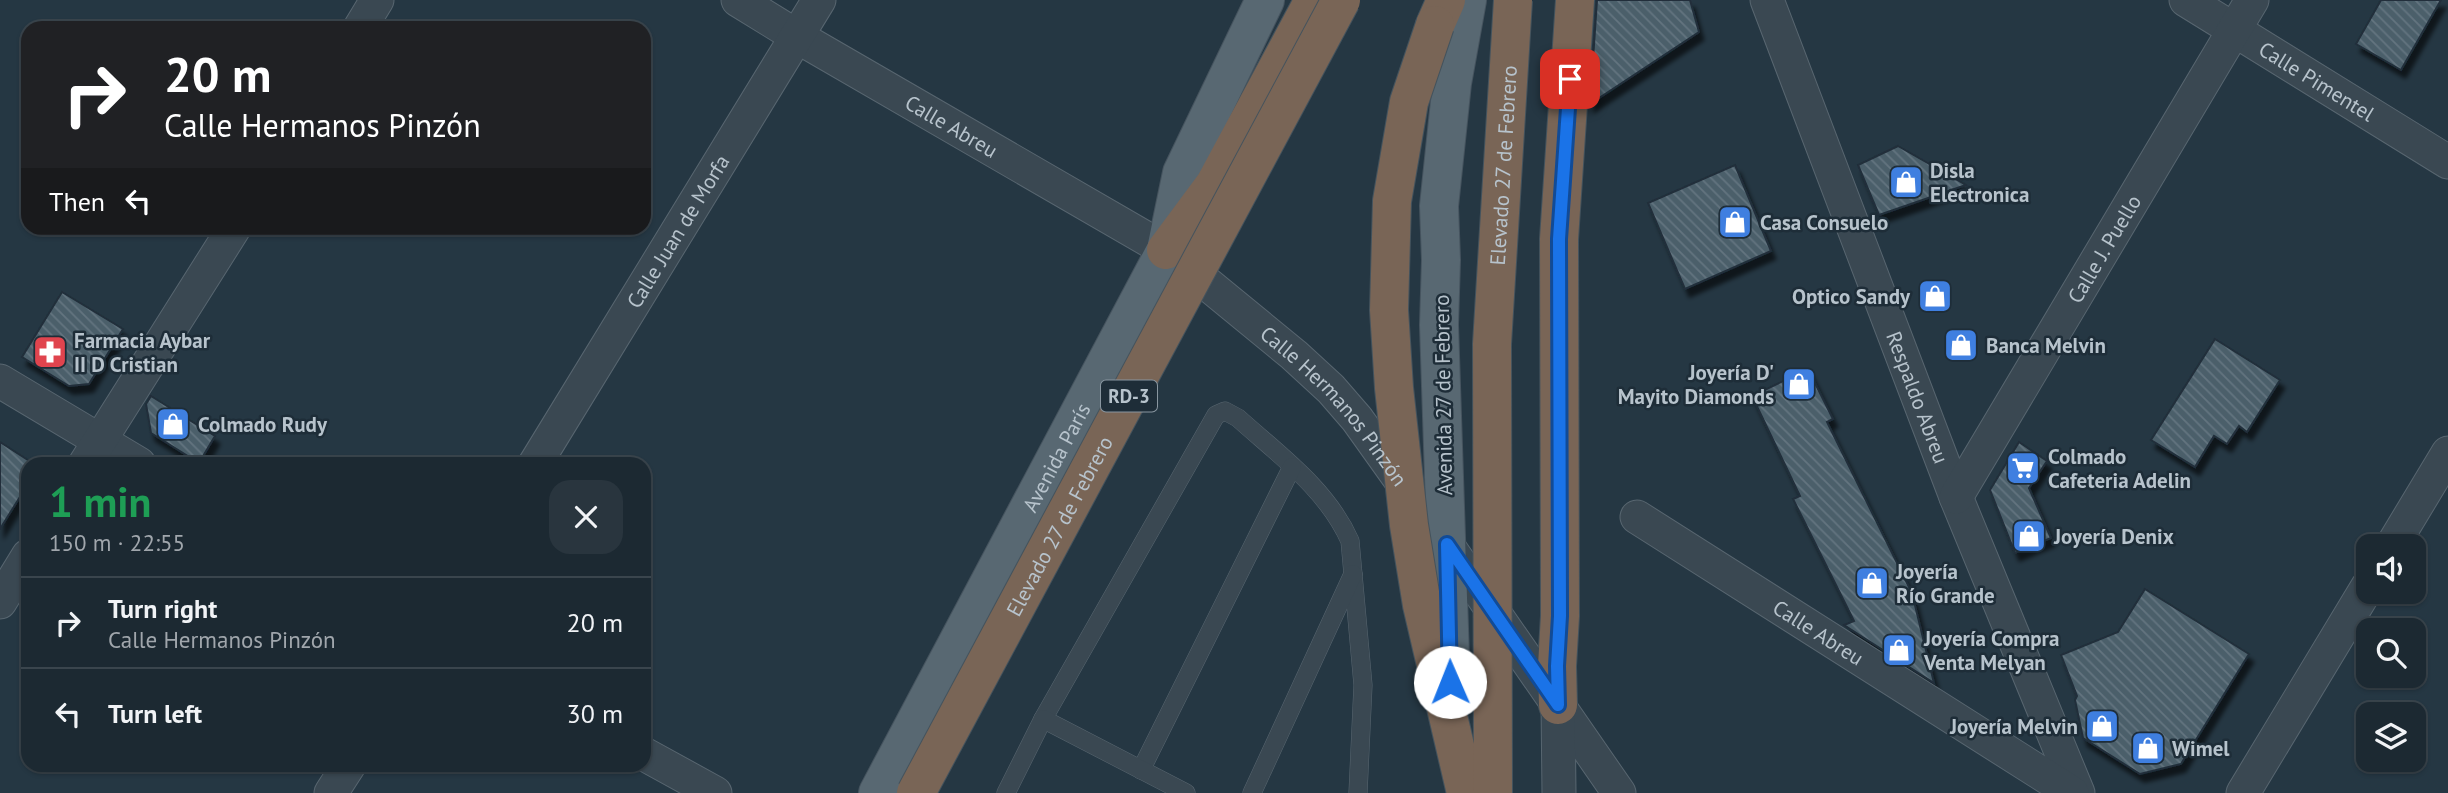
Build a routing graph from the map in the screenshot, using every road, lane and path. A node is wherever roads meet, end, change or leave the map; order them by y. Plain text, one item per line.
1 (377, 0) edge
2 (738, 0) edge
3 (820, 0) edge
4 (1265, 0) edge
5 (1314, 0) edge
6 (1341, 0) edge
7 (1467, 0) edge
8 (1513, 0) edge
9 (1575, 0) edge
10 (1767, 0) edge
11 (2186, 0) edge
12 (2252, 0) edge
13 (1441, 13) edge
14 (364, 21) edge
15 (2234, 30) junction
16 (798, 37) junction
17 (2448, 162) edge
18 (229, 235) edge
19 (1166, 250) junction
20 (0, 381) edge
21 (92, 452) edge
22 (2448, 453) edge
23 (112, 457) edge
24 (539, 457) edge
25 (1292, 467) junction
26 (1956, 497) junction
27 (1637, 517) dead end
28 (2399, 534) edge
29 (1447, 544) junction
30 (21, 568) edge
31 (1354, 571) junction
32 (0, 602) edge
33 (2357, 604) edge
34 (1558, 705) junction
35 (1043, 719) junction
36 (651, 758) edge
37 (1141, 770) junction
38 (344, 772) edge
39 (331, 793) edge
40 (715, 793) edge
41 (878, 793) edge
42 (916, 793) edge
43 (1006, 793) edge
44 (1186, 793) edge
45 (1252, 793) edge
46 (1358, 793) edge
47 (1453, 793) edge
48 (1466, 793) edge
49 (1493, 793) edge
50 (1559, 793) edge
51 (1619, 793) edge
52 (2072, 793) edge
53 (2078, 793) edge
54 (2243, 793) edge

1 - 14 street
2 - 16 street, Calle Abreu
3 - 16 street, Calle Juan de Morfa
4 - 19 main road, Avenida París / RD-3
5 - 19 highway
6 - 42 highway, Elevado 27 de Febrero / RD-3, bridge
7 - 29 main road, Avenida 27 de Febrero
8 - 49 highway, Elevado 27 de Febrero, bridge
9 - 34 highway
10 - 26 street, Respaldo Abreu
11 - 15 street, Calle Pimentel
12 - 15 street, Calle J. Puello
13 - 48 highway, bridge
15 - 17 street, Calle Pimentel
15 - 26 street, Calle J. Puello
16 - 19 street, Calle Abreu
16 - 24 street, Calle Juan de Morfa
18 - 21 street
19 - 29 street, Calle Hermanos Pinzón
19 - 41 main road, Avenida París / RD-3
20 - 21 street
21 - 23 street
22 - 28 street
25 - 31 lane
25 - 35 lane
25 - 37 lane
26 - 53 street, Respaldo Abreu
27 - 52 street, Calle Abreu
29 - 34 street, Calle Hermanos Pinzón
29 - 47 main road, Avenida 27 de Febrero
30 - 32 street
31 - 45 lane
31 - 46 lane
33 - 54 street
34 - 50 street
34 - 51 street, Calle Hermanos Pinzón
35 - 37 lane
35 - 43 lane
36 - 40 street
37 - 44 lane
38 - 39 street

